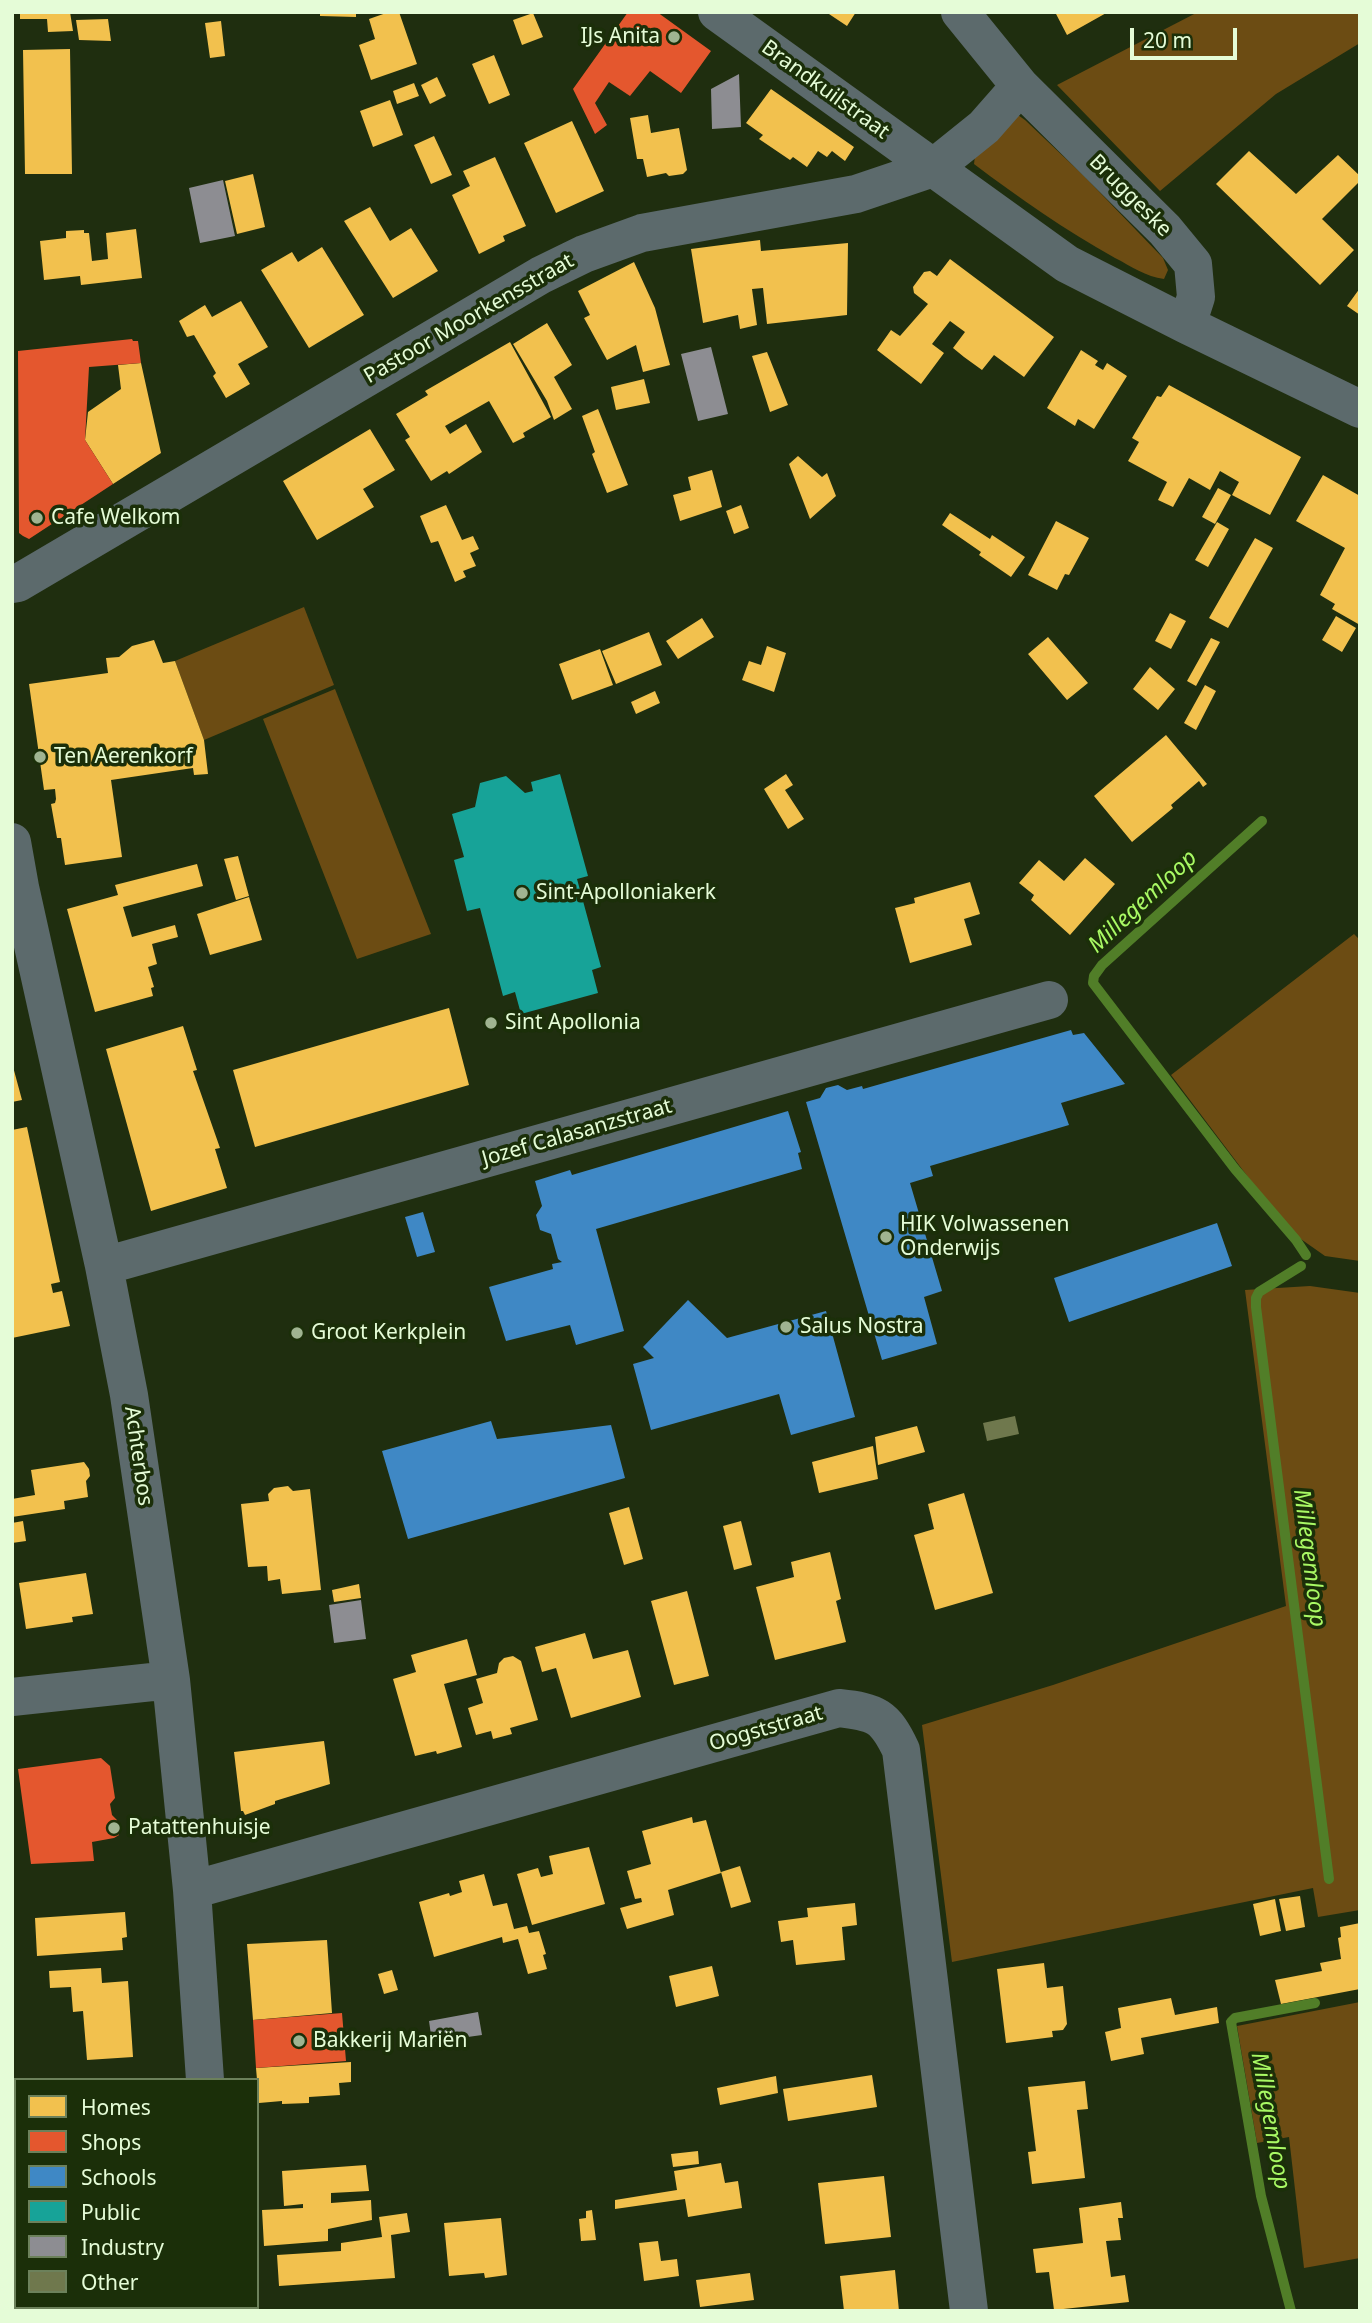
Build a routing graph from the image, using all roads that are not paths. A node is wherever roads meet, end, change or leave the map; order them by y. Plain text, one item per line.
1 (717, 12) edge
2 (960, 12) edge
3 (1020, 86) junction
4 (933, 168) junction
5 (1187, 325) junction
6 (1360, 409) edge
7 (12, 584) edge
8 (12, 842) edge
9 (1049, 1000) dead end
10 (104, 1266) junction
11 (171, 1680) junction
12 (12, 1697) edge
13 (192, 1890) junction
14 (205, 2078) edge
15 (969, 2311) edge

1 - 4 street, Brandkuilstraat
2 - 3 street, Bruggeske
3 - 4 street, Pastoor Moorkensstraat
3 - 5 street, Bruggeske
4 - 5 street
4 - 7 street, Pastoor Moorkensstraat
5 - 6 street
8 - 10 street, Achterbos
9 - 10 street, Jozef Calasanzstraat
10 - 11 street, Achterbos
11 - 12 street
11 - 13 street, Achterbos
13 - 14 street, Achterbos
13 - 15 street, Oogststraat

